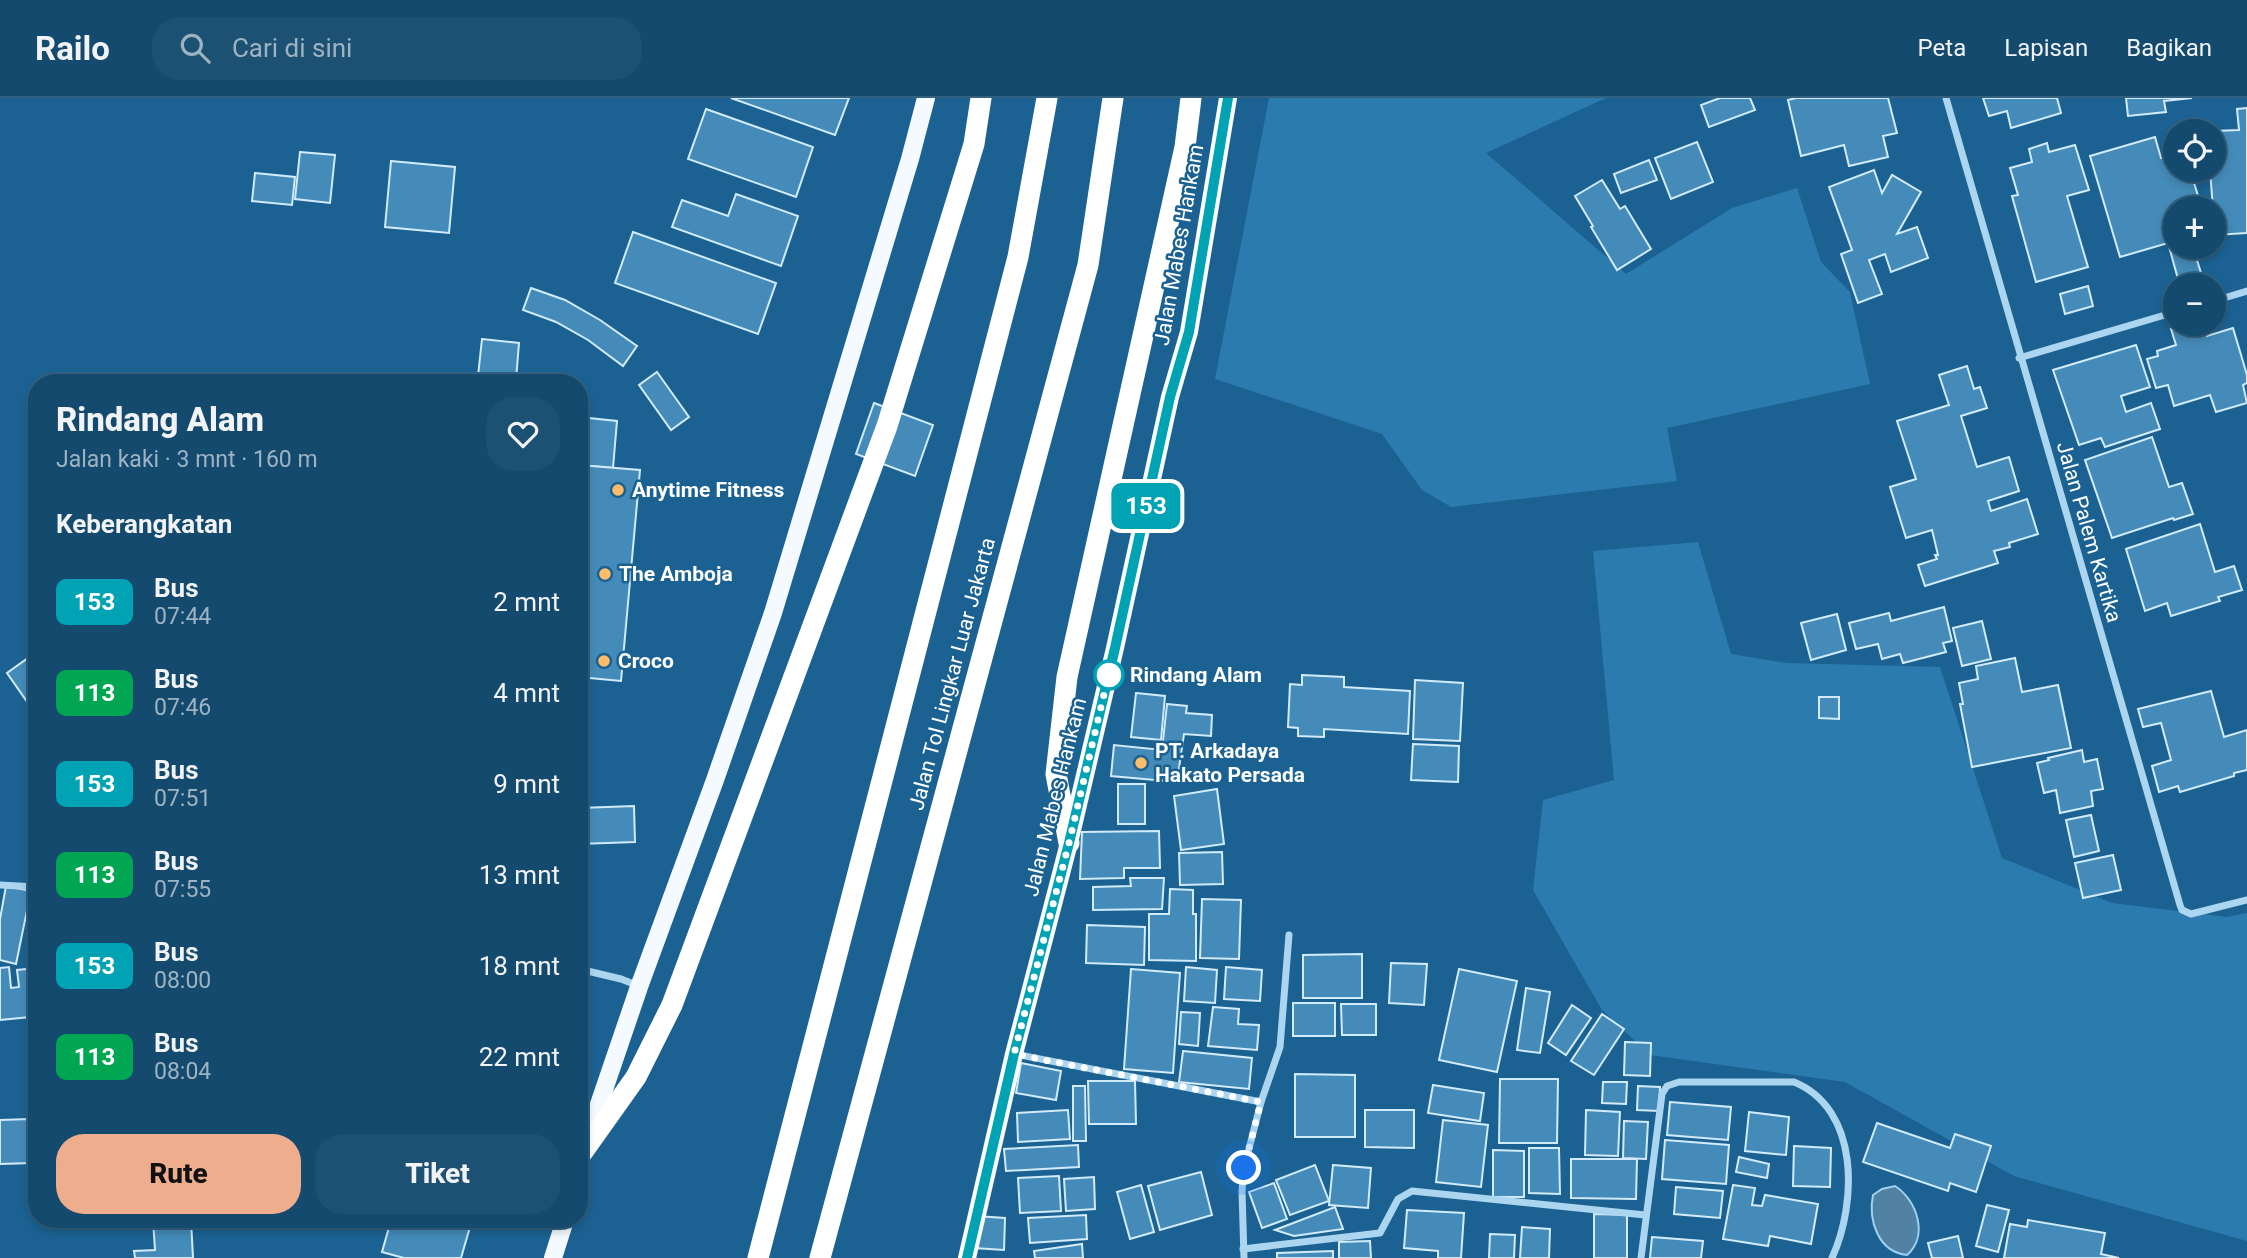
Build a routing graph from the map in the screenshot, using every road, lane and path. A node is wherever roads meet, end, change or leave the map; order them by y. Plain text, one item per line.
1 (926, 98) edge
2 (981, 98) edge
3 (1047, 98) edge
4 (1113, 98) edge
5 (1191, 98) edge
6 (1228, 98) edge
7 (1946, 98) edge
8 (2247, 291) edge
9 (2226, 297) edge
10 (2163, 316) edge
11 (2020, 358) junction
12 (1069, 843) junction
13 (0, 885) edge
14 (28, 887) edge
15 (2247, 900) edge
16 (1289, 935) dead end
17 (588, 971) edge
18 (639, 987) junction
19 (1014, 1054) junction
20 (1261, 1102) junction
21 (588, 1135) edge
22 (588, 1146) edge
23 (1645, 1215) junction
24 (562, 1228) edge
25 (1243, 1249) junction
26 (553, 1258) edge
27 (758, 1258) edge
28 (820, 1258) edge
29 (967, 1258) edge
30 (1244, 1258) edge
31 (1641, 1258) edge
32 (1832, 1258) edge

1 - 18 main road
2 - 22 highway
3 - 27 highway, Jalan Tol Lingkar Luar Jakarta
4 - 28 highway, Jalan Tol Lingkar Luar Jakarta
5 - 12 highway
6 - 12 main road, Jalan Mabes Hankam
7 - 11 street, Jalan Palem Kartika
8 - 9 street
10 - 11 street
11 - 15 street, Jalan Palem Kartika
12 - 19 main road, Jalan Mabes Hankam
13 - 14 street
16 - 20 street
17 - 18 street
18 - 21 main road
19 - 20 street
19 - 29 main road, Jalan Mabes Hankam
20 - 25 street
23 - 25 street
23 - 31 street
23 - 32 street
24 - 26 main road
25 - 30 street

